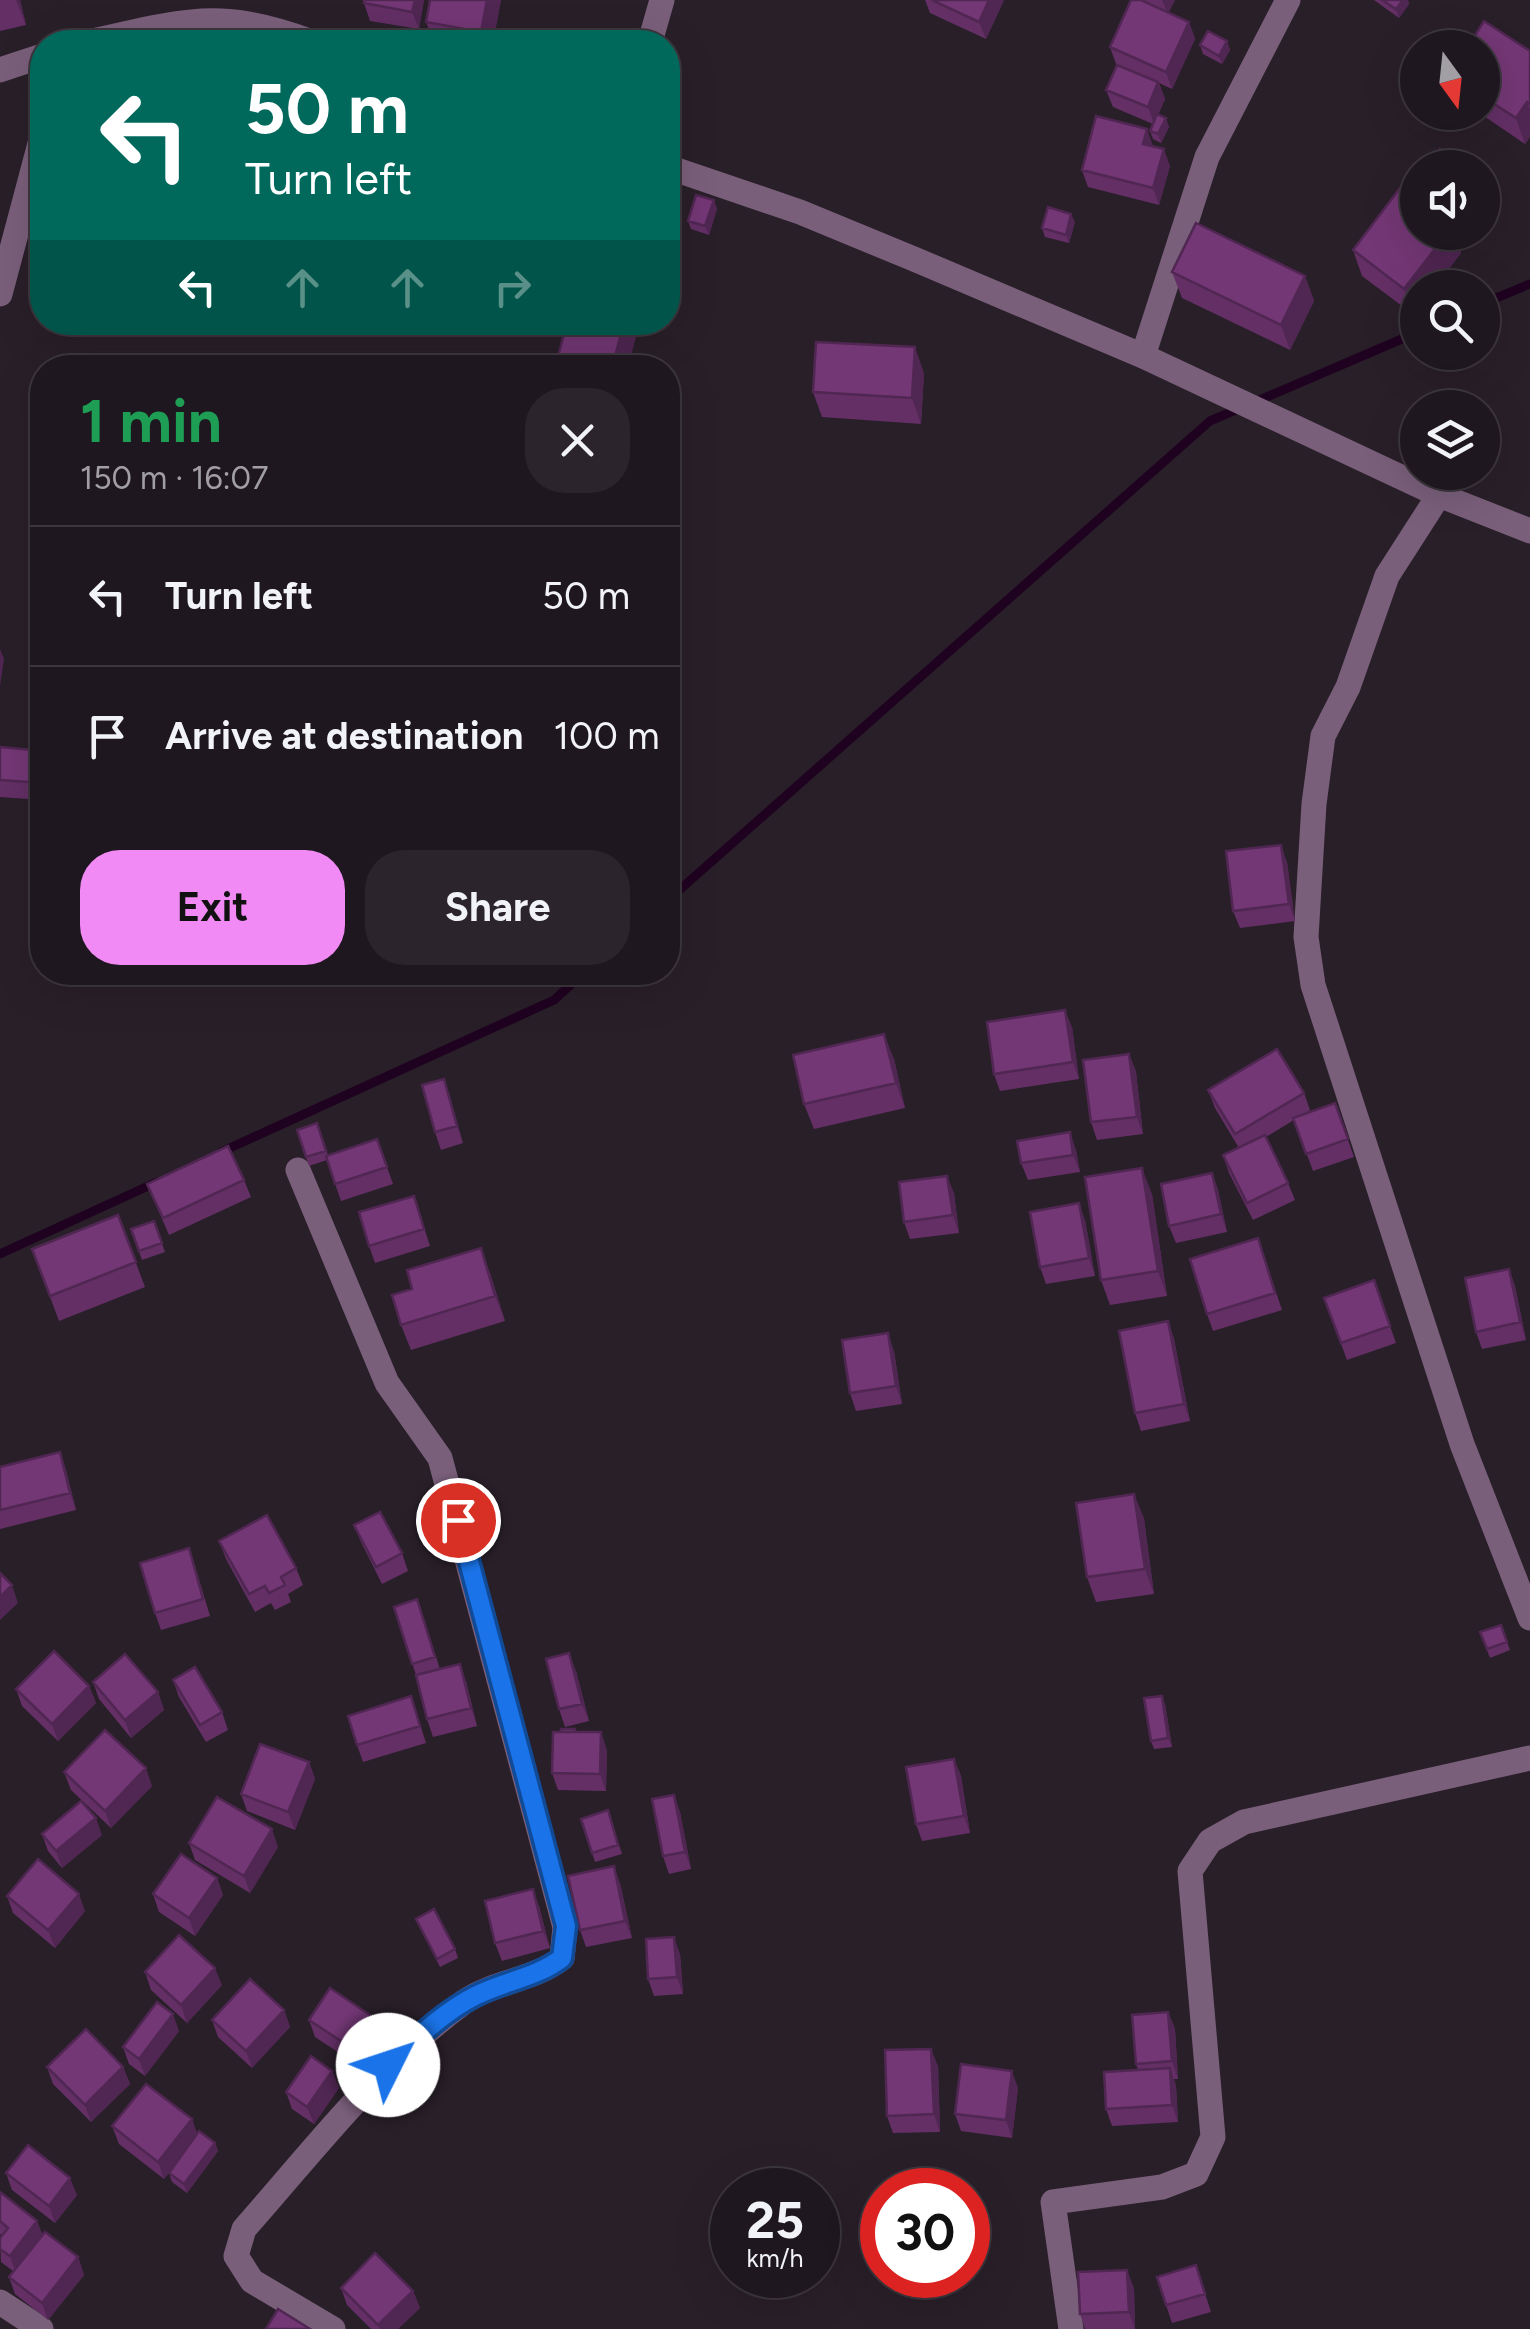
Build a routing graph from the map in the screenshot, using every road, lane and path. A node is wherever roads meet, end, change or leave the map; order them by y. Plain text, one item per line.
1 (662, 0) edge
2 (1288, 0) edge
3 (144, 30) edge
4 (269, 30) edge
5 (653, 30) edge
6 (30, 60) edge
7 (0, 70) edge
8 (680, 170) edge
9 (30, 181) edge
10 (0, 294) edge
11 (1142, 356) junction
12 (1439, 495) junction
13 (1530, 531) edge
14 (298, 1170) dead end
15 (1530, 1618) edge
16 (1530, 1758) edge
17 (0, 2302) edge
18 (41, 2329) edge
19 (333, 2329) edge
20 (1071, 2329) edge

1 - 5 street
2 - 11 street
3 - 4 street
6 - 7 street
8 - 11 street
9 - 10 street
11 - 12 street
12 - 13 street
12 - 15 street
14 - 19 street
16 - 20 street
17 - 18 street

